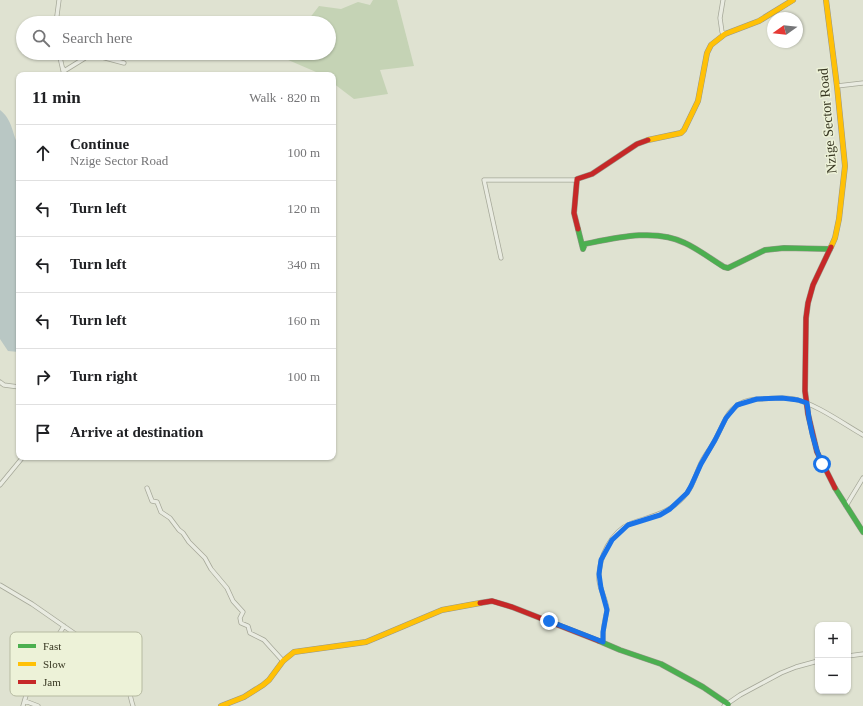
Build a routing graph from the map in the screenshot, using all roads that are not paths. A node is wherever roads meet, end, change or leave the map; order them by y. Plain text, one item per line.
1 (59, 0) edge
2 (723, 0) edge
3 (793, 0) edge
4 (826, 0) edge
5 (57, 16) edge
6 (725, 34) junction
7 (61, 60) edge
8 (82, 60) edge
9 (110, 60) edge
10 (124, 63) dead end
11 (63, 68) junction
12 (64, 72) edge
13 (863, 83) edge
14 (837, 86) junction
15 (576, 180) junction
16 (830, 249) junction
17 (501, 258) dead end
18 (0, 382) edge
19 (16, 387) edge
20 (807, 403) junction
21 (863, 435) edge
22 (21, 460) edge
23 (863, 478) edge
24 (0, 485) edge
25 (147, 488) dead end
26 (846, 506) junction
27 (863, 532) edge
28 (0, 585) edge
29 (64, 626) junction
30 (60, 632) edge
31 (74, 632) edge
32 (603, 642) junction
33 (863, 654) edge
34 (851, 656) edge
35 (283, 661) junction
36 (815, 662) edge
37 (26, 696) edge
38 (131, 696) edge
39 (25, 701) junction
40 (726, 705) edge
41 (23, 706) edge
42 (38, 706) edge
43 (133, 706) edge
44 (221, 706) edge

1 - 5 street
2 - 6 street
3 - 6 street
4 - 14 street, Nzige Sector Road
6 - 15 street
7 - 11 street
8 - 11 street
9 - 10 street
11 - 12 street
13 - 14 street
14 - 16 street, Nzige Sector Road
15 - 16 street
15 - 17 street
16 - 20 street, Nzige Sector Road
18 - 19 street
20 - 21 street
20 - 26 street, Nzige Sector Road
20 - 32 street
22 - 24 street
23 - 26 street
25 - 35 street
26 - 27 street, Nzige Sector Road
28 - 29 street
29 - 30 street
29 - 31 street
32 - 35 street
32 - 40 street
33 - 34 street
35 - 44 street
36 - 40 street
37 - 39 street
38 - 43 street
39 - 41 street
39 - 42 street

